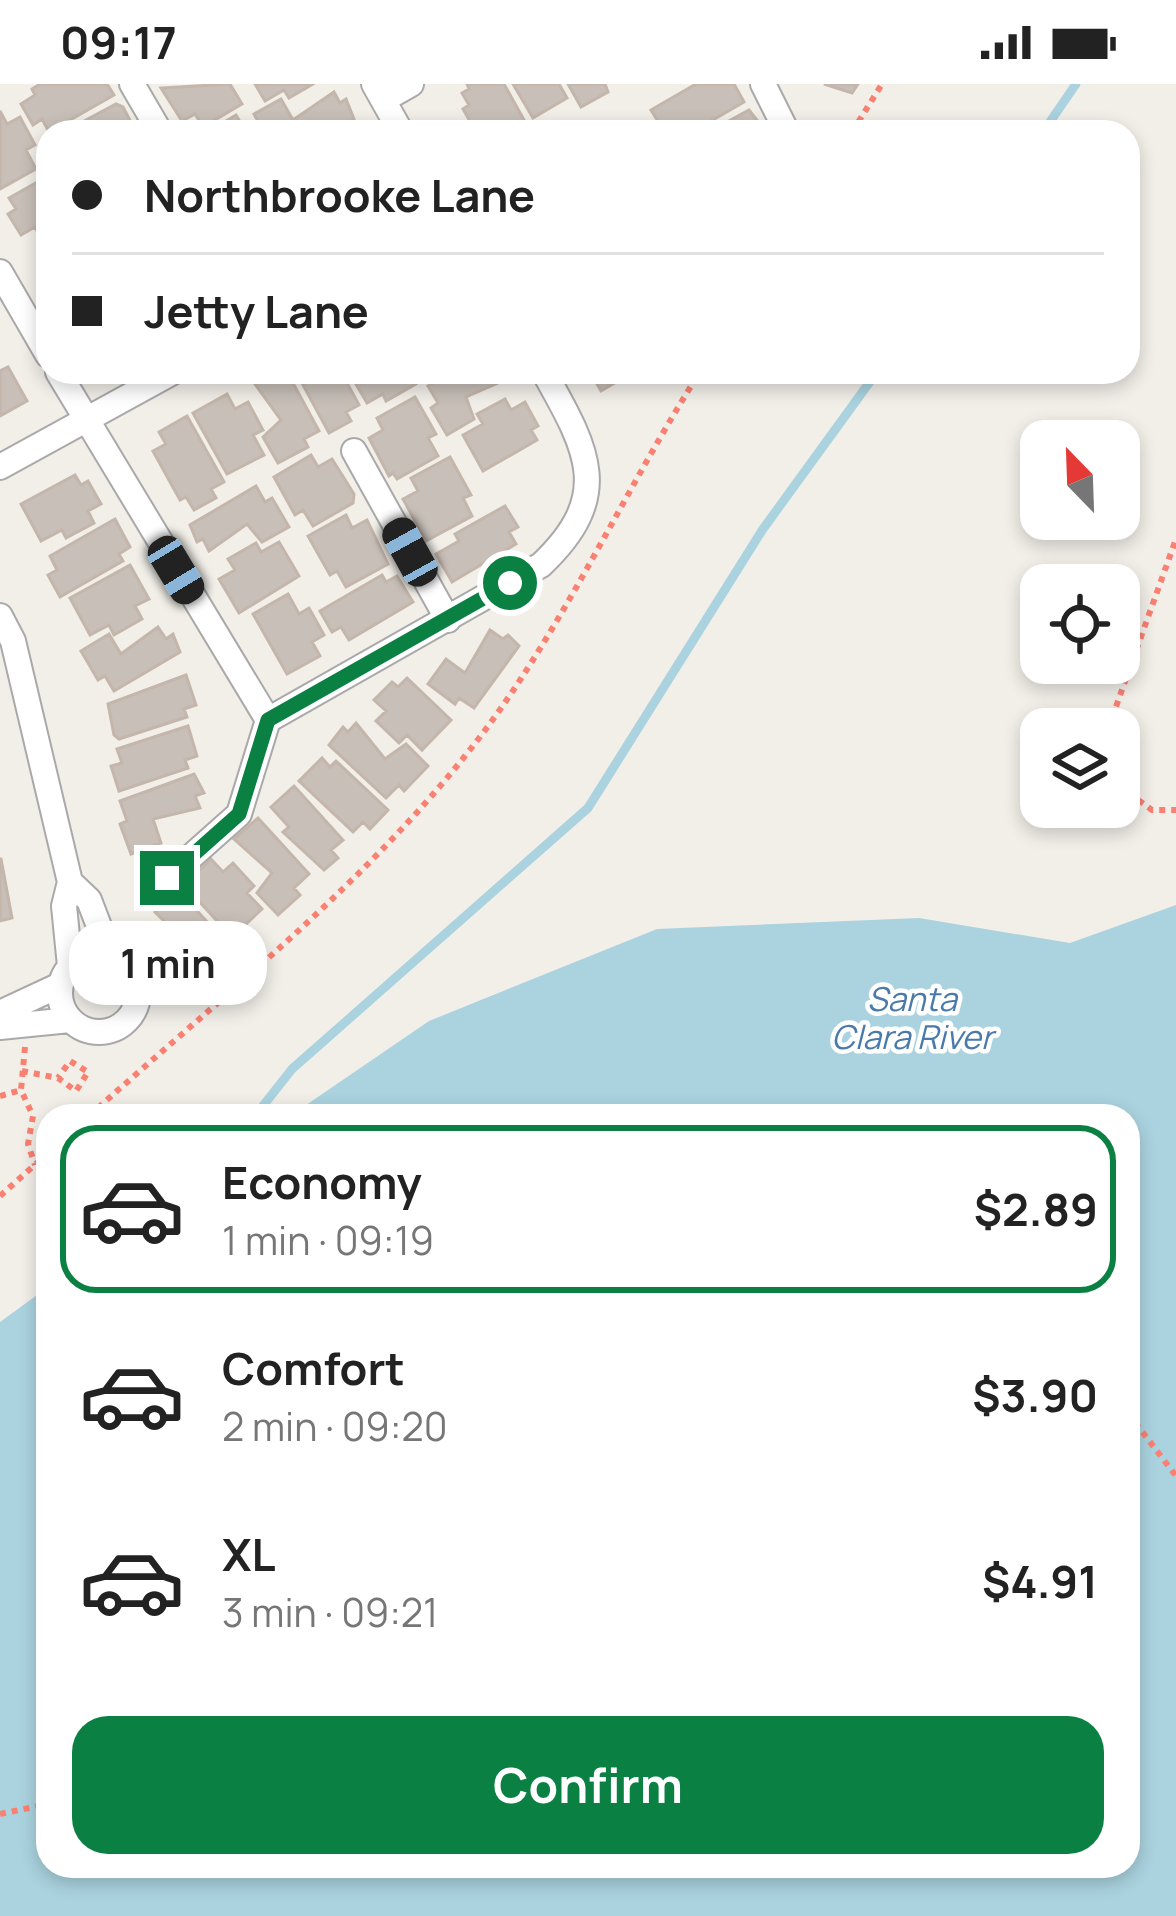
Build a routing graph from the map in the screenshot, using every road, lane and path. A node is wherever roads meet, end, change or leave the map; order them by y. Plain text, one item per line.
1 (131, 84) edge
2 (411, 84) edge
3 (763, 84) edge
4 (882, 84) edge
5 (379, 92) edge
6 (153, 120) edge
7 (394, 120) edge
8 (781, 120) edge
9 (860, 120) edge
10 (0, 272) edge
11 (36, 334) edge
12 (65, 384) edge
13 (151, 384) edge
14 (551, 384) edge
15 (693, 384) edge
16 (85, 419) junction
17 (354, 451) dead end
18 (0, 467) edge
19 (1176, 539) edge
20 (0, 616) edge
21 (448, 620) junction
22 (1117, 708) edge
23 (268, 720) junction
24 (1140, 801) edge
25 (1176, 810) edge
26 (167, 878) dead end
27 (70, 881) junction
28 (110, 956) junction
29 (65, 976) junction
30 (0, 1013) edge
31 (70, 1020) junction
32 (13, 1026) edge
33 (22, 1071) junction
34 (58, 1078) junction
35 (21, 1090) junction
36 (0, 1096) edge
37 (102, 1104) edge
38 (35, 1165) joint
39 (0, 1196) edge
40 (1140, 1429) edge
41 (1176, 1476) edge
42 (36, 1806) edge
43 (0, 1814) edge

1 - 6 street
2 - 5 street
3 - 8 street
4 - 9 path
5 - 7 street
10 - 11 street
12 - 16 street
13 - 16 street
14 - 21 street
15 - 37 path
16 - 18 street
16 - 23 street
17 - 21 street
19 - 22 path
20 - 27 street
21 - 23 street
23 - 26 street
24 - 25 path
27 - 28 street
27 - 29 street
28 - 29 street
28 - 31 street
29 - 30 street
29 - 31 street
31 - 32 street
32 - 33 path
33 - 34 path
33 - 35 path
34 - 34 path
35 - 36 path
35 - 38 path
38 - 39 path
40 - 41 path
42 - 43 path

